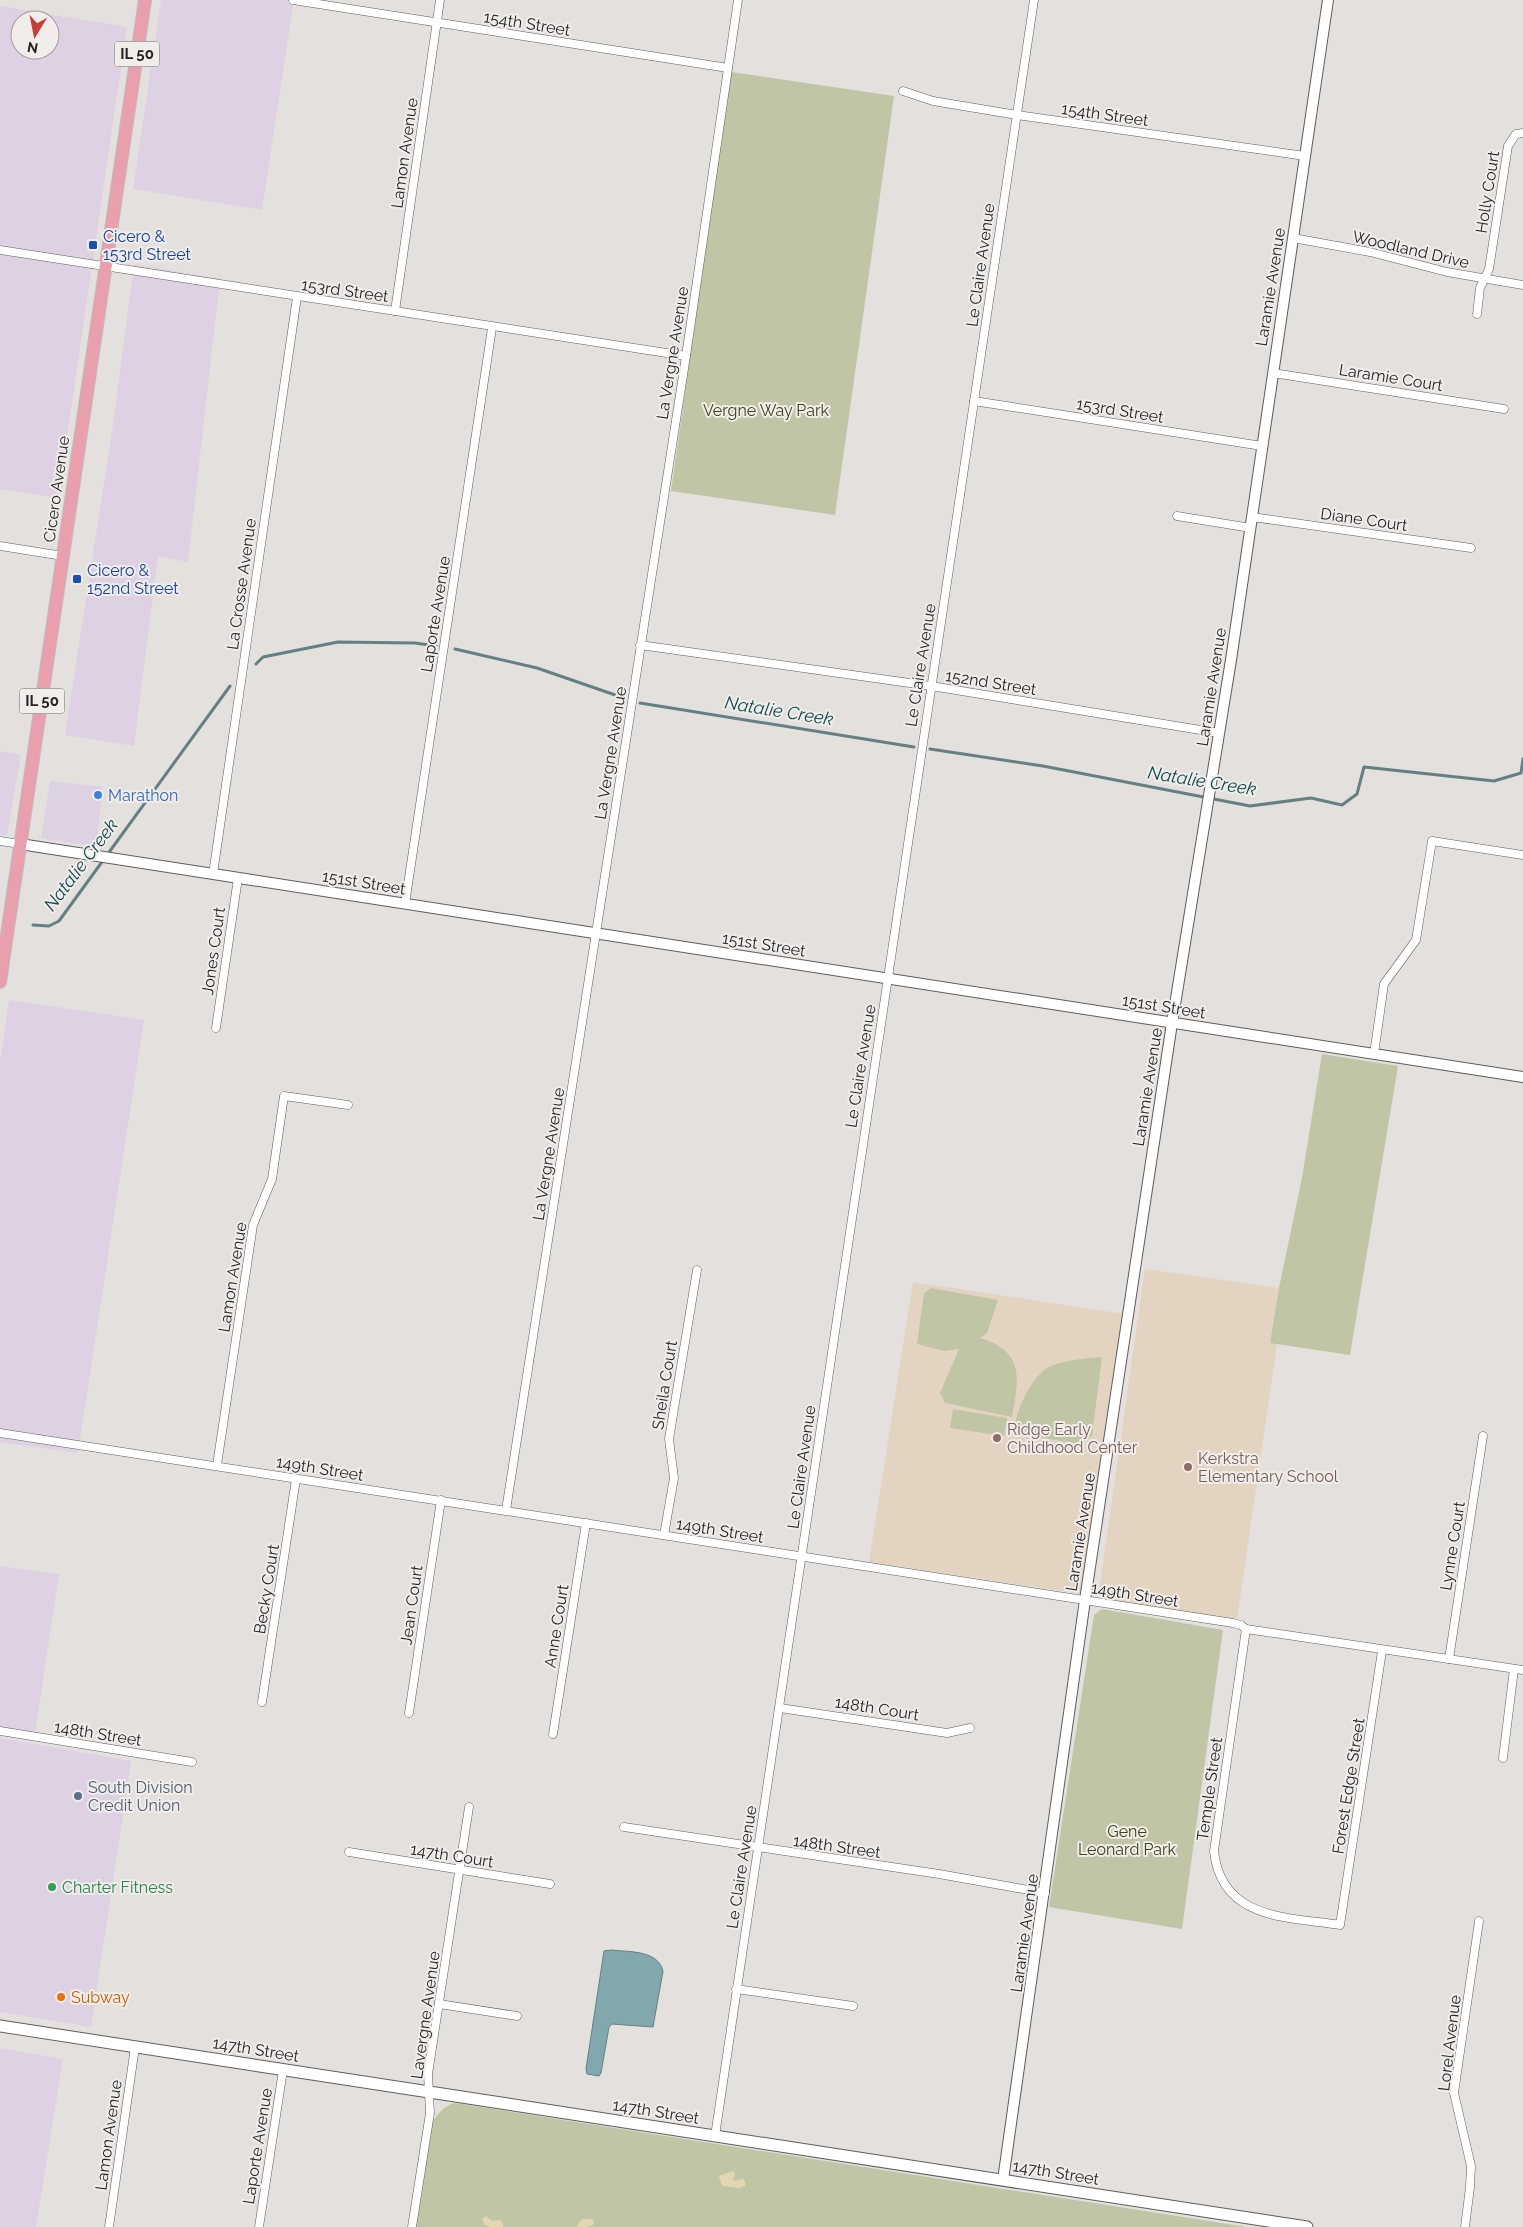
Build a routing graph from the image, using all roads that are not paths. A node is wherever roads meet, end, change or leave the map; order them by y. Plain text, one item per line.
1 (145, 0) edge
2 (293, 0) edge
3 (440, 0) edge
4 (738, 0) edge
5 (1034, 0) edge
6 (1328, 0) edge
7 (437, 22) junction
8 (728, 68) junction
9 (903, 92) dead end
10 (1017, 115) junction
11 (1519, 134) edge
12 (1306, 156) junction
13 (1293, 238) junction
14 (0, 250) edge
15 (106, 266) junction
16 (1484, 279) junction
17 (1523, 285) edge
18 (297, 297) junction
19 (395, 311) junction
20 (1477, 314) dead end
21 (492, 328) junction
22 (686, 356) junction
23 (1273, 373) junction
24 (974, 401) junction
25 (1504, 408) dead end
26 (1262, 446) junction
27 (1177, 516) dead end
28 (1252, 516) junction
29 (1251, 528) junction
30 (0, 546) edge
31 (1471, 548) dead end
32 (63, 556) junction
33 (640, 645) junction
34 (931, 686) junction
35 (1219, 733) junction
36 (0, 841) edge
37 (20, 844) junction
38 (1523, 855) edge
39 (213, 874) junction
40 (238, 878) junction
41 (405, 904) junction
42 (597, 934) junction
43 (887, 979) junction
44 (0, 982) edge
45 (1172, 1023) junction
46 (216, 1028) dead end
47 (1374, 1054) junction
48 (1523, 1077) edge
49 (348, 1105) dead end
50 (697, 1270) dead end
51 (0, 1433) edge
52 (1483, 1436) dead end
53 (217, 1465) junction
54 (296, 1479) junction
55 (441, 1500) junction
56 (506, 1510) junction
57 (586, 1523) junction
58 (664, 1535) junction
59 (802, 1556) junction
60 (1085, 1600) junction
61 (1246, 1629) junction
62 (1382, 1651) junction
63 (1448, 1659) junction
64 (1514, 1668) junction
65 (1523, 1670) edge
66 (262, 1702) dead end
67 (780, 1708) junction
68 (409, 1714) dead end
69 (970, 1728) dead end
70 (0, 1731) edge
71 (553, 1734) dead end
72 (1503, 1758) dead end
73 (192, 1762) dead end
74 (469, 1807) dead end
75 (624, 1827) dead end
76 (758, 1848) junction
77 (348, 1852) dead end
78 (460, 1870) junction
79 (550, 1884) dead end
80 (1045, 1893) junction
81 (1479, 1920) dead end
82 (1340, 1925) joint
83 (736, 1989) junction
84 (439, 2004) junction
85 (853, 2006) dead end
86 (517, 2016) dead end
87 (0, 2026) edge
88 (136, 2047) junction
89 (283, 2070) junction
90 (429, 2092) junction
91 (715, 2136) junction
92 (1003, 2180) junction
93 (108, 2227) edge
94 (259, 2227) edge
95 (412, 2227) edge
96 (1307, 2227) edge
97 (1465, 2227) edge

1 - 15 main road, Cicero Avenue / IL 50
2 - 7 street, 154th Street
3 - 7 street, Lamon Avenue
4 - 8 street, La Vergne Avenue
5 - 10 street, Le Claire Avenue
6 - 12 street, Laramie Avenue
7 - 8 street, 154th Street
7 - 19 street, Lamon Avenue
8 - 22 street, La Vergne Avenue
9 - 10 street, 154th Street
10 - 12 street, 154th Street
10 - 24 street, Le Claire Avenue
11 - 16 street, Holly Court
12 - 13 street, Laramie Avenue
13 - 16 street, Woodland Drive
13 - 23 street, Laramie Avenue
14 - 15 street, 153rd Street
15 - 18 street, 153rd Street
15 - 32 main road, Cicero Avenue / IL 50
16 - 17 street, Woodland Drive
16 - 20 street, Holly Court
18 - 19 street, 153rd Street
18 - 39 street, La Crosse Avenue
19 - 21 street, 153rd Street
21 - 22 street, 153rd Street
21 - 41 street, Laporte Avenue
22 - 33 street, La Vergne Avenue
23 - 25 street, Laramie Court
23 - 26 street, Laramie Avenue
24 - 26 street, 153rd Street
24 - 34 street, Le Claire Avenue
26 - 28 street, Laramie Avenue
27 - 29 street
28 - 29 street, Laramie Avenue
28 - 31 street, Diane Court
29 - 35 street, Laramie Avenue
30 - 32 street
32 - 37 main road, Cicero Avenue / IL 50
33 - 34 street, 152nd Street
33 - 42 street, La Vergne Avenue
34 - 35 street, 152nd Street
34 - 43 street, Le Claire Avenue
35 - 45 street, Laramie Avenue
36 - 37 street, 151st Street
37 - 39 street, 151st Street
37 - 44 main road, Cicero Avenue / IL 50
38 - 47 street
39 - 40 street, 151st Street
40 - 41 street, 151st Street
40 - 46 street, Jones Court
41 - 42 street, 151st Street
42 - 43 street, 151st Street
42 - 56 street, La Vergne Avenue
43 - 45 street, 151st Street
43 - 59 street, Le Claire Avenue
45 - 47 street, 151st Street
45 - 60 street, Laramie Avenue
47 - 48 street, 151st Street
49 - 53 street, Lamon Avenue
50 - 58 street, Sheila Court
51 - 53 street, 149th Street
52 - 63 street, Lynne Court
53 - 54 street, 149th Street
54 - 55 street, 149th Street
54 - 66 street, Becky Court
55 - 56 street, 149th Street
55 - 68 street, Jean Court
56 - 57 street, 149th Street
57 - 58 street, 149th Street
57 - 71 street, Anne Court
58 - 59 street, 149th Street
59 - 60 street, 149th Street
59 - 67 street, Le Claire Avenue
60 - 61 street, 149th Street
60 - 80 street, Laramie Avenue
61 - 62 street, 149th Street
61 - 82 street, Temple Street
62 - 63 street, 149th Street
62 - 82 street, Forest Edge Street
63 - 64 street, 149th Street
64 - 65 street, 149th Street
64 - 72 street
67 - 69 street, 148th Court
67 - 76 street, Le Claire Avenue
70 - 73 street, 148th Street
74 - 78 street, Lavergne Avenue
75 - 76 street, 148th Street
76 - 80 street, 148th Street
76 - 83 street, Le Claire Avenue
77 - 78 street, 147th Court
78 - 79 street, 147th Court
78 - 84 street, Lavergne Avenue
80 - 92 street, Laramie Avenue
81 - 97 street, Lorel Avenue
83 - 85 street
83 - 91 street, Le Claire Avenue
84 - 86 street
84 - 90 street, Lavergne Avenue
87 - 88 main road, 147th Street
88 - 89 main road, 147th Street
88 - 93 street, Lamon Avenue
89 - 90 main road, 147th Street
89 - 94 street, Laporte Avenue
90 - 91 main road, 147th Street
90 - 95 street, Lavergne Avenue
91 - 92 main road, 147th Street
92 - 96 main road, 147th Street

